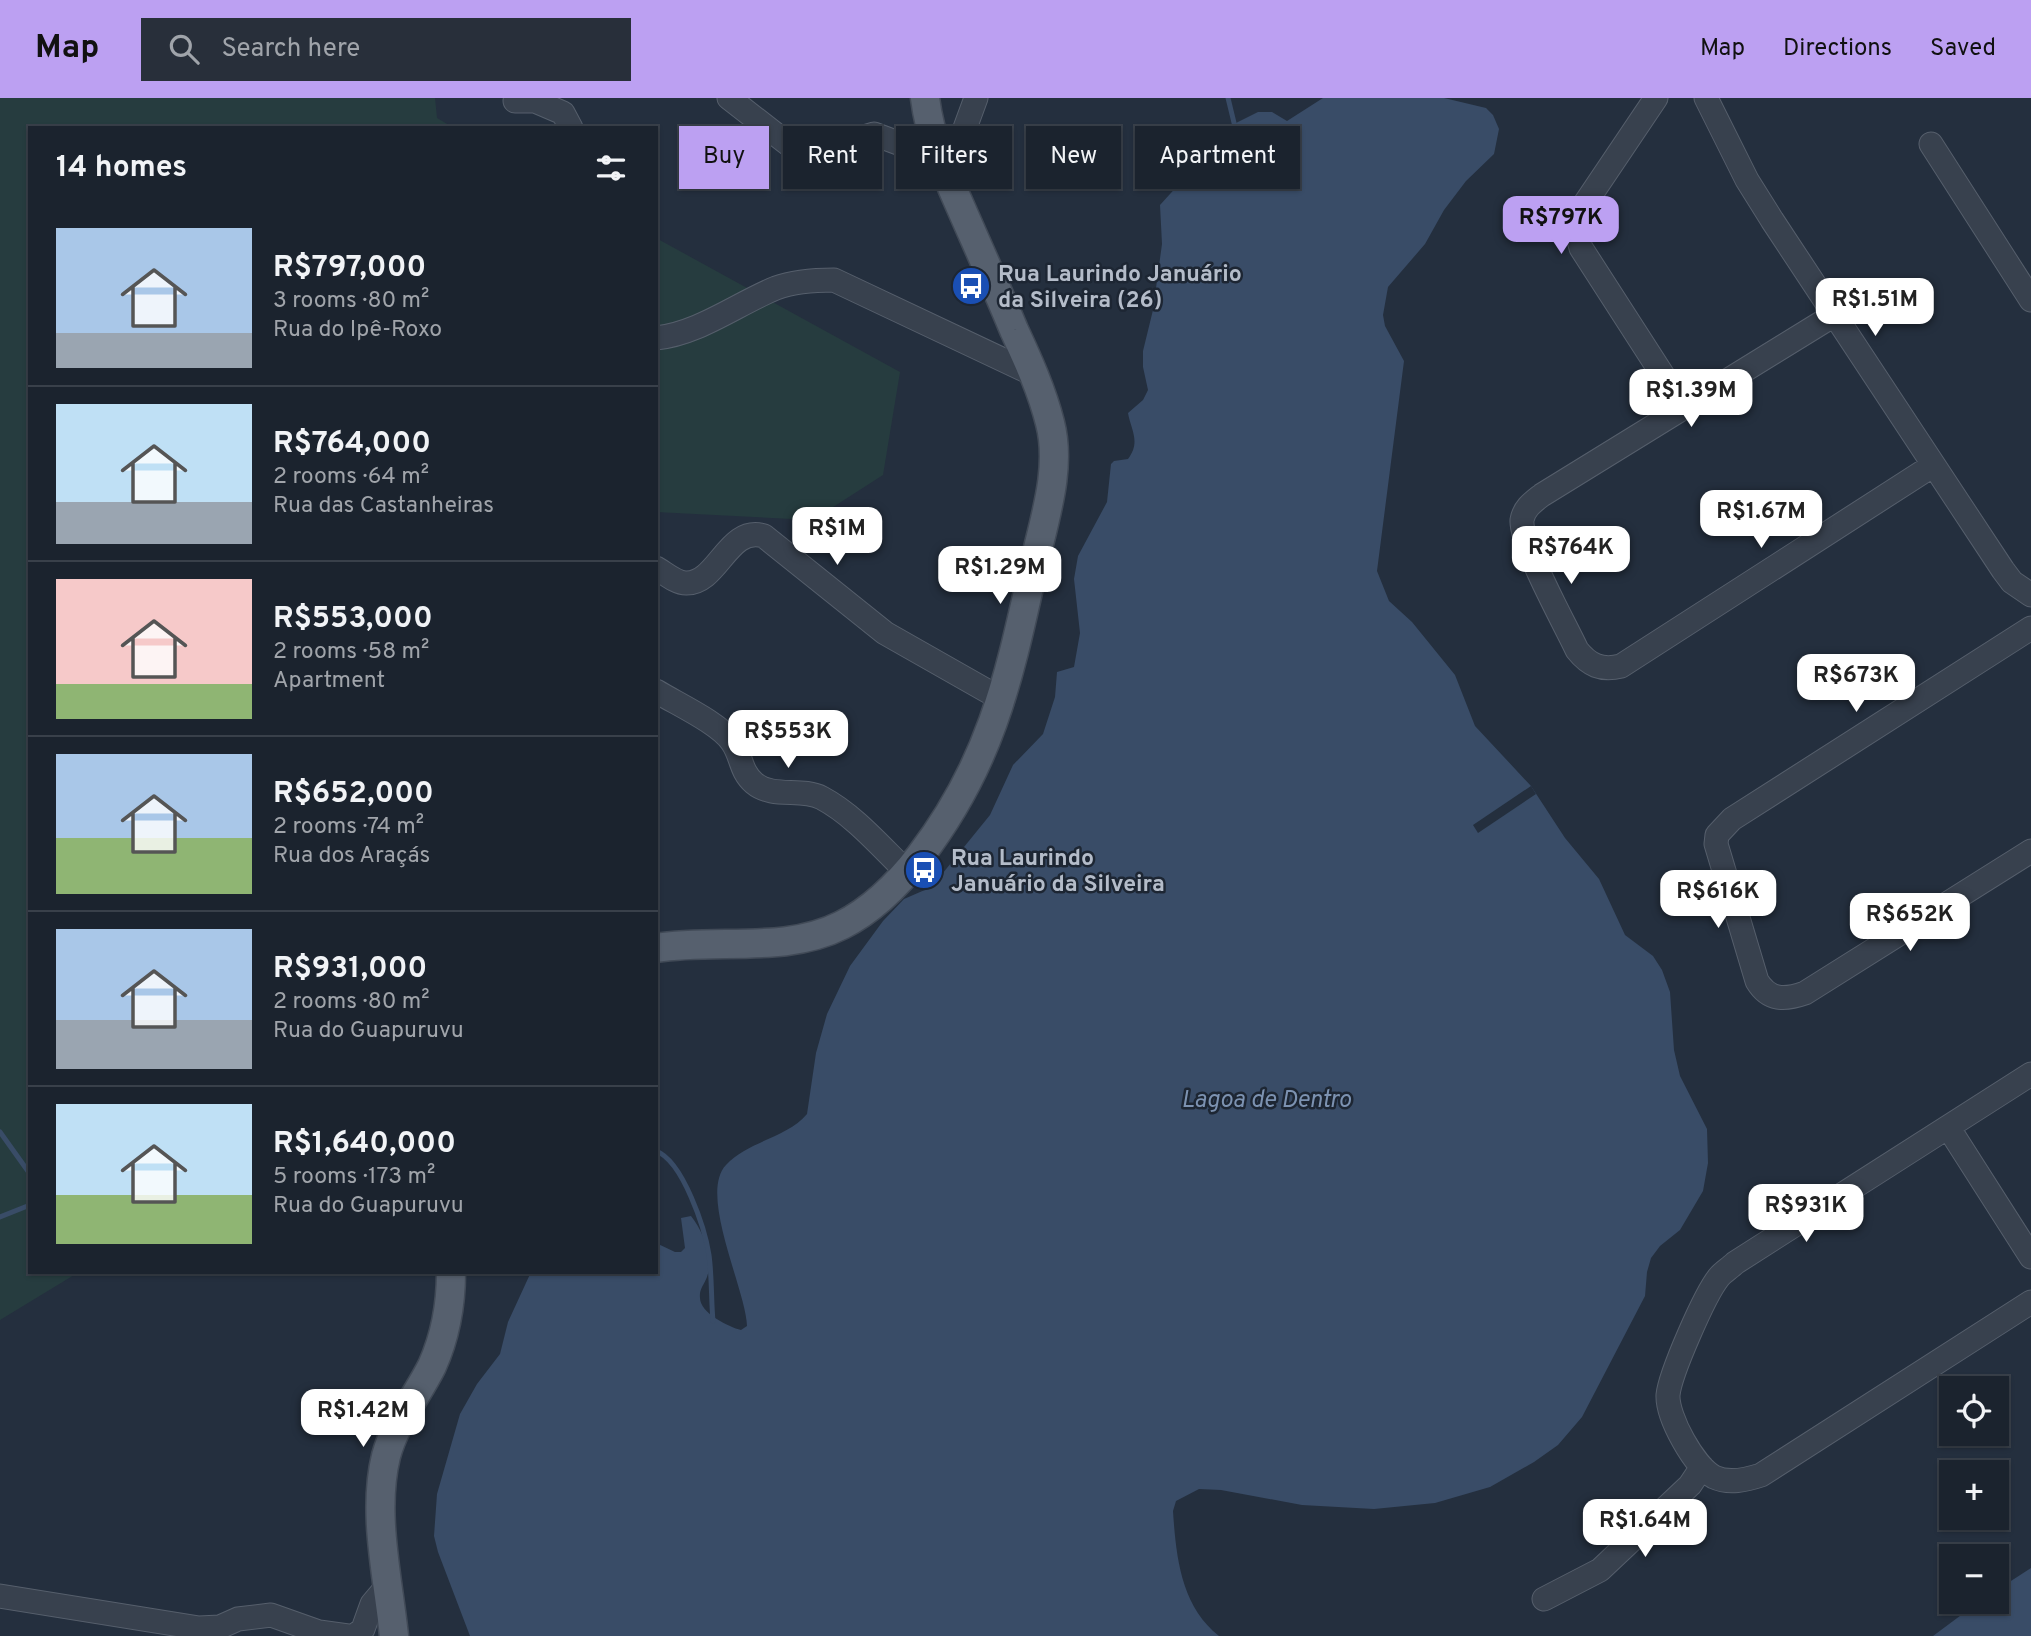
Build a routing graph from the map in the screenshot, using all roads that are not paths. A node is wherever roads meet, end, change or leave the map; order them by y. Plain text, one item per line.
1 (729, 98) edge
2 (976, 98) edge
3 (1656, 98) edge
4 (1706, 98) edge
5 (922, 99) edge
6 (515, 101) dead end
7 (570, 126) edge
8 (930, 126) edge
9 (966, 126) edge
10 (896, 142) edge
11 (1931, 144) dead end
12 (953, 189) edge
13 (2031, 300) edge
14 (1834, 315) junction
15 (658, 338) edge
16 (1033, 374) junction
17 (1684, 408) junction
18 (1932, 466) junction
19 (658, 569) edge
20 (2031, 595) edge
21 (2031, 628) edge
22 (658, 692) edge
23 (1003, 700) junction
24 (2031, 851) edge
25 (907, 872) junction
26 (658, 948) edge
27 (2031, 1074) edge
28 (1948, 1127) junction
29 (2031, 1258) edge
30 (451, 1274) edge
31 (2031, 1302) edge
32 (1702, 1467) junction
33 (388, 1585) junction
34 (0, 1596) edge
35 (1544, 1599) dead end
36 (348, 1636) edge
37 (354, 1636) edge
38 (394, 1636) edge

1 - 10 street
2 - 9 street
3 - 17 street
4 - 14 street
5 - 8 main road
6 - 7 street
11 - 13 street
12 - 16 main road
14 - 17 street
14 - 18 street
15 - 16 street
16 - 23 main road
17 - 18 street
18 - 20 street
19 - 23 street
21 - 24 street
22 - 25 street
23 - 25 main road
25 - 26 main road
27 - 28 street
28 - 29 street
28 - 32 street
30 - 33 main road
31 - 32 street
32 - 35 street
33 - 37 street
33 - 38 main road
34 - 36 street

